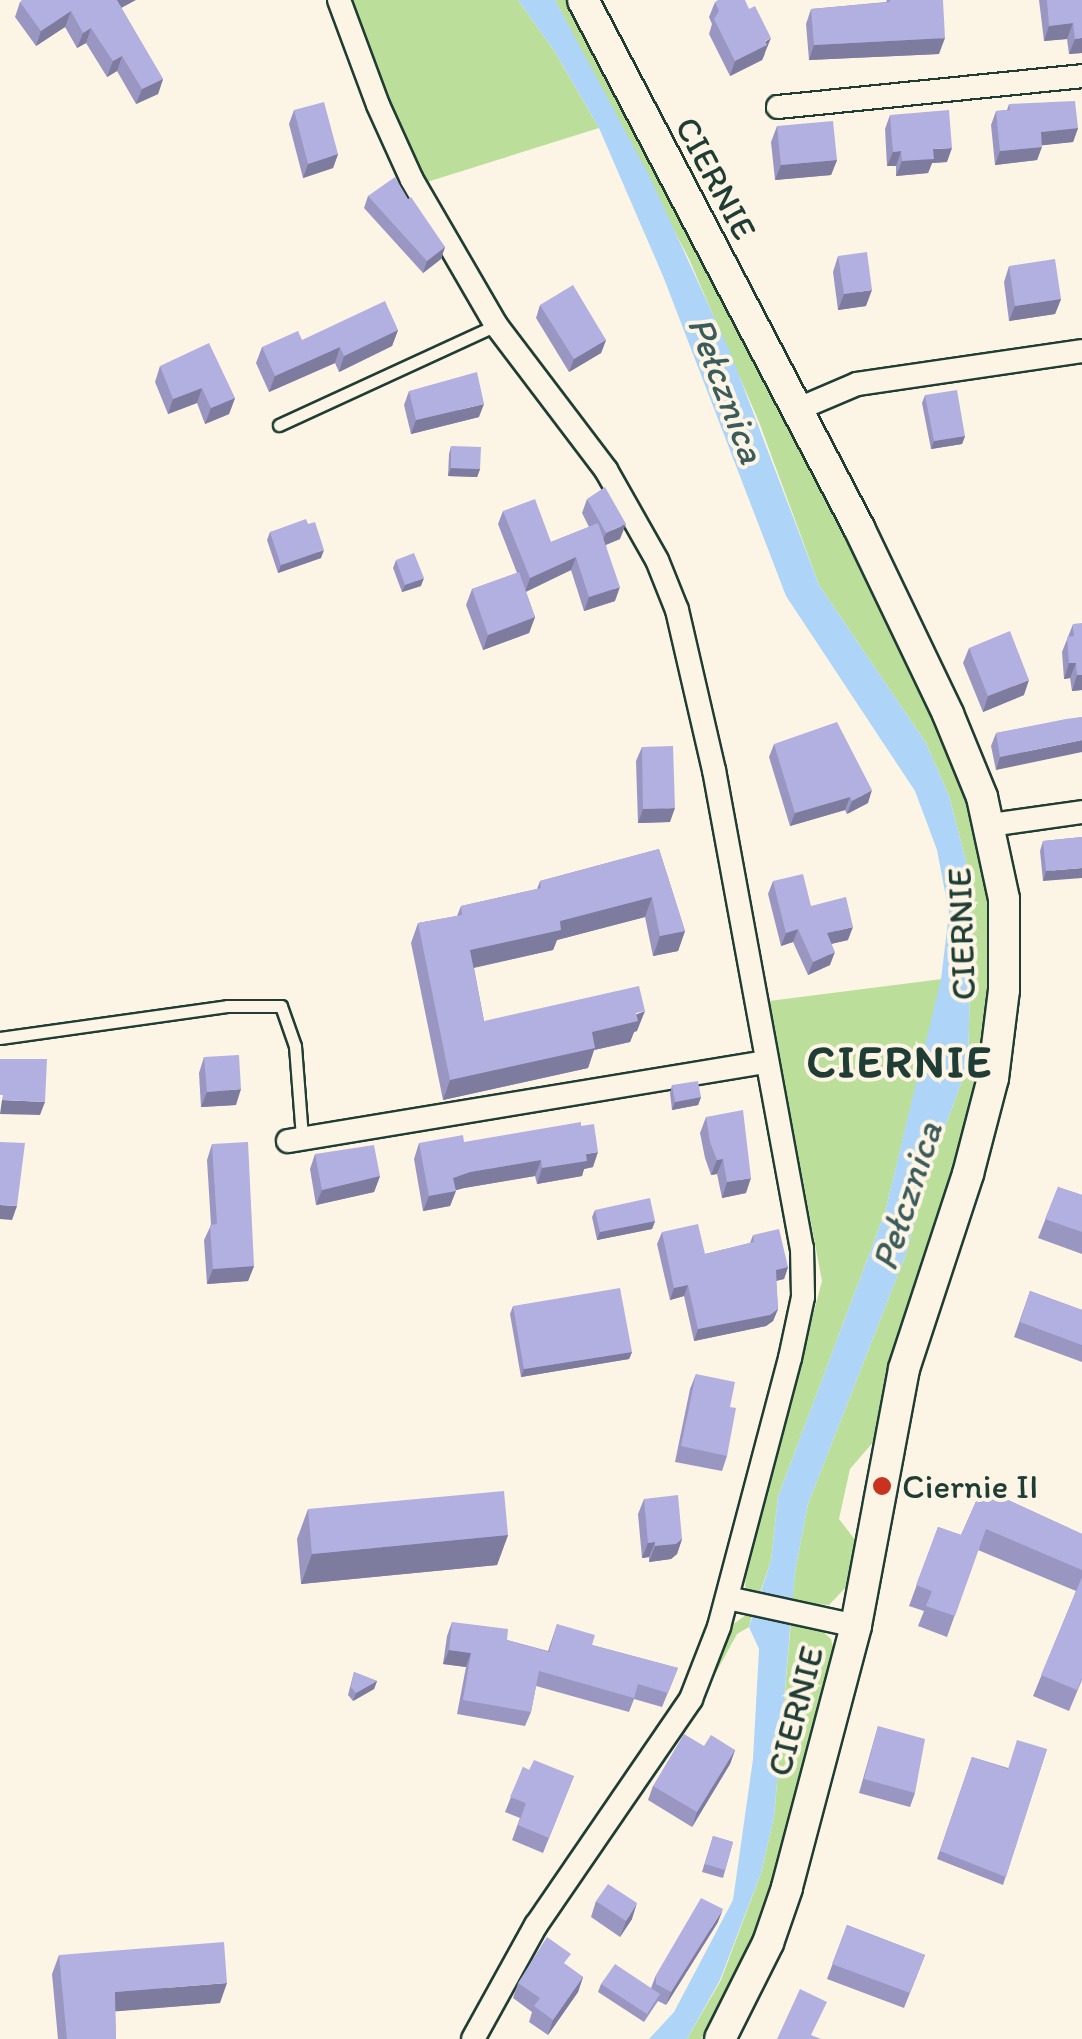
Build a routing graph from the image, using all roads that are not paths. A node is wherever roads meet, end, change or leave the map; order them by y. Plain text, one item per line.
1 (339, 0) edge
2 (583, 0) edge
3 (1082, 76) edge
4 (778, 107) dead end
5 (496, 324) junction
6 (1082, 351) edge
7 (796, 410) junction
8 (279, 425) dead end
9 (1082, 812) edge
10 (990, 825) junction
11 (0, 1038) edge
12 (767, 1062) junction
13 (295, 1139) joint
14 (728, 1598) junction
15 (856, 1626) junction
16 (473, 2039) edge
17 (720, 2039) edge

1 - 5 street
2 - 7 street, CIERNIE
3 - 4 street
5 - 8 lane
5 - 12 street
6 - 7 street
7 - 10 street, CIERNIE
9 - 10 street
10 - 15 street, CIERNIE
11 - 13 lane
12 - 13 street
12 - 14 street
14 - 15 street
14 - 16 street
15 - 17 street, CIERNIE

